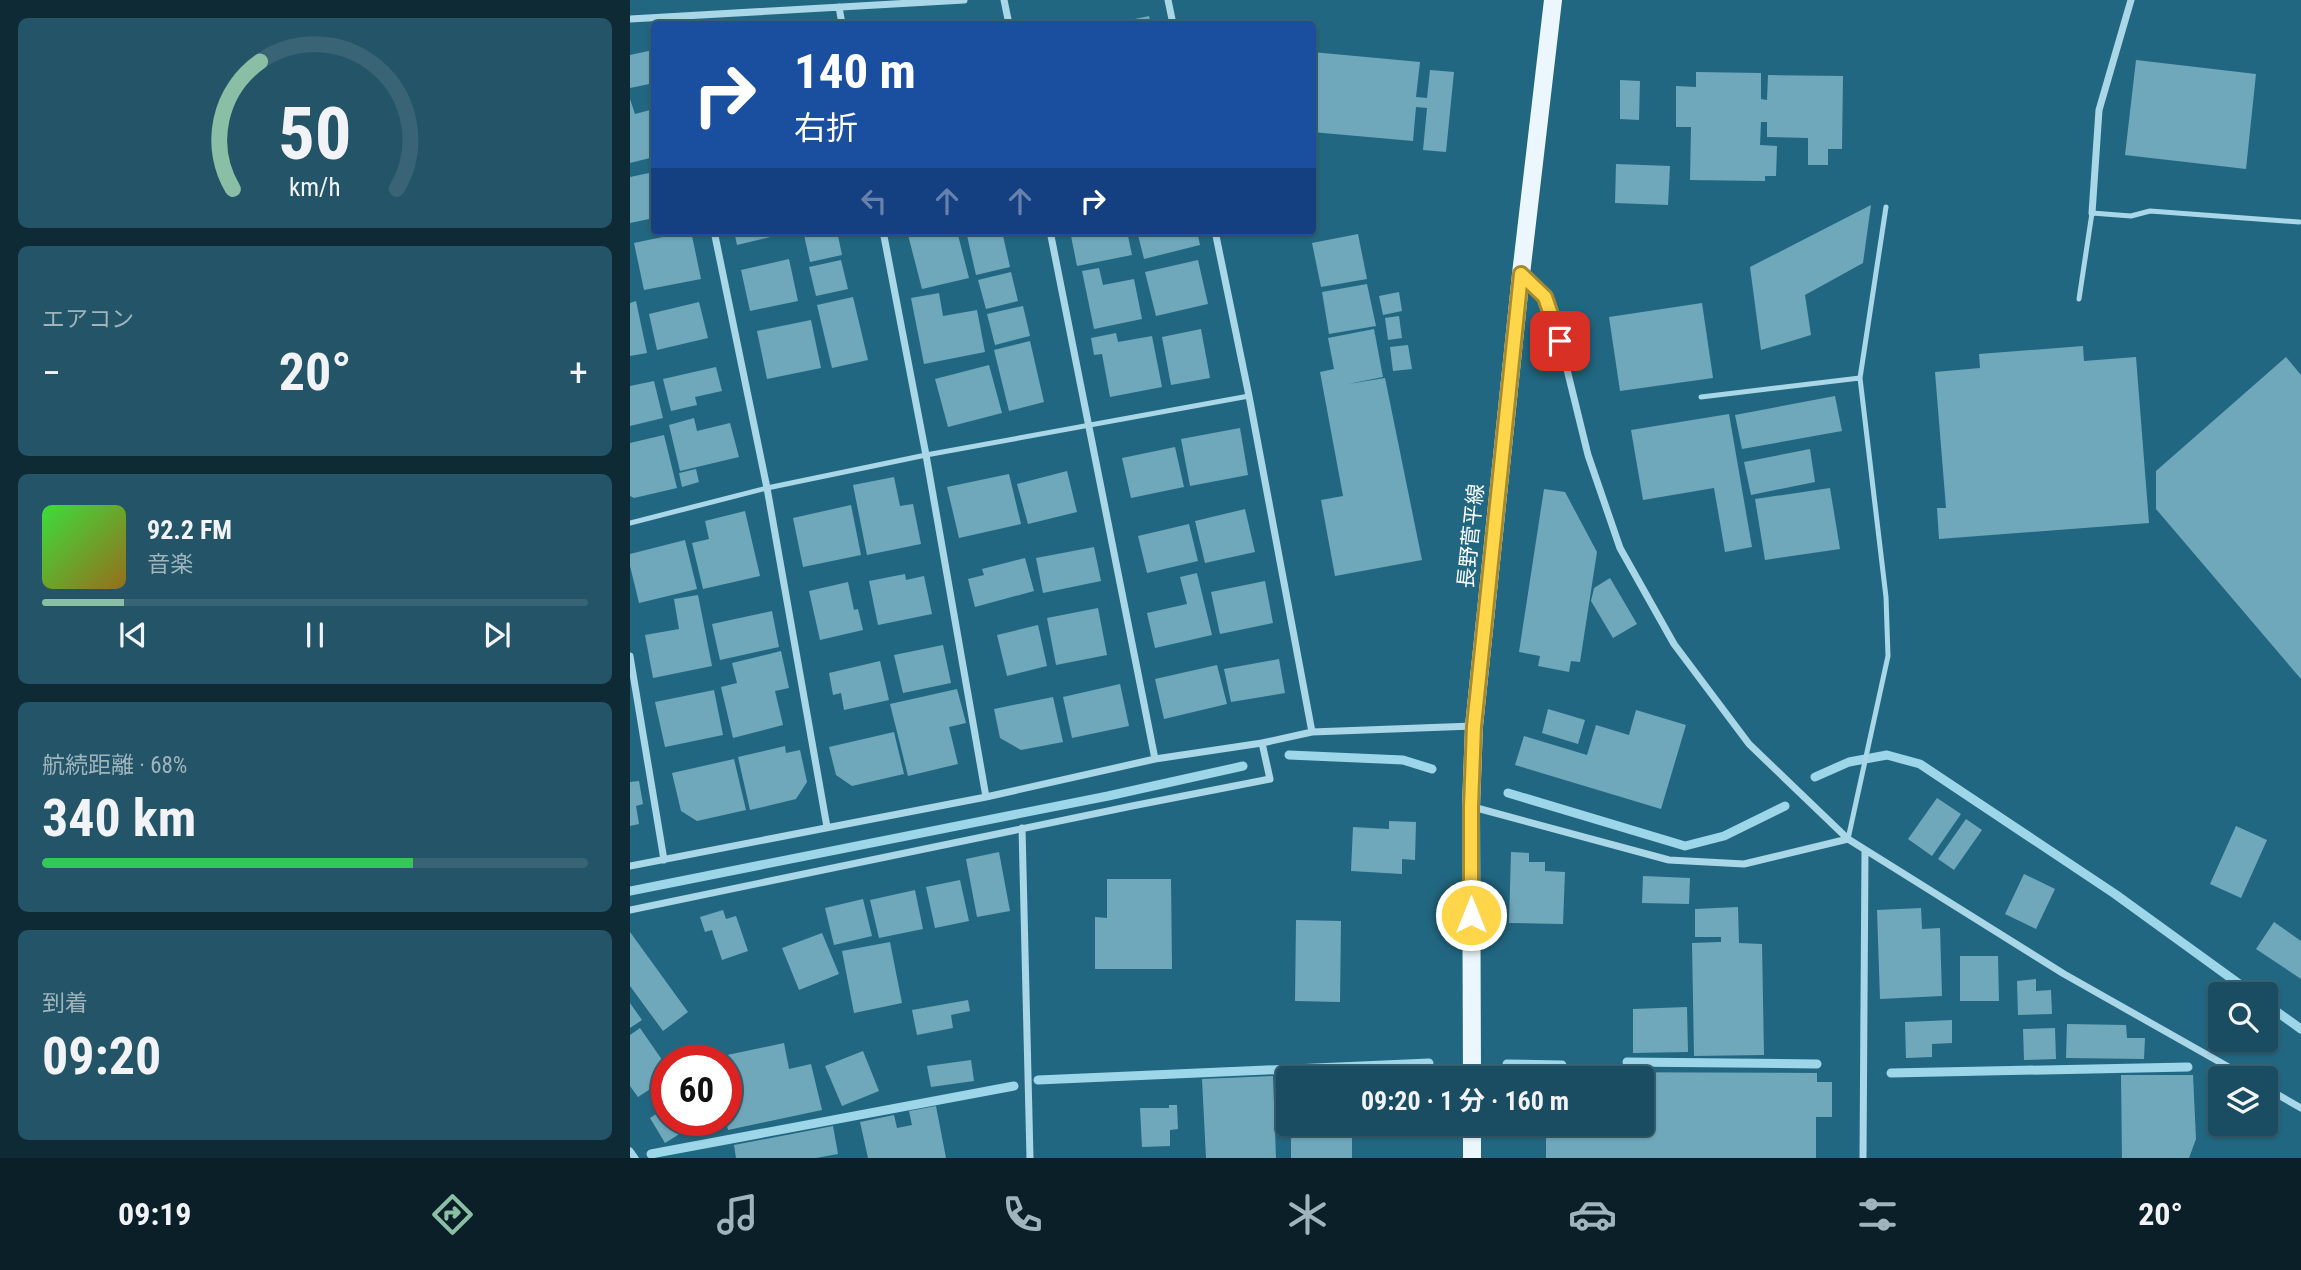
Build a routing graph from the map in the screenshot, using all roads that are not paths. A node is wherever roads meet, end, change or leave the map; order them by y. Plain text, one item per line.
1 (964, 0) edge
2 (1004, 0) edge
3 (1168, 0) edge
4 (1553, 0) edge
5 (2131, 0) edge
6 (839, 7) junction
7 (630, 19) edge
8 (671, 21) edge
9 (841, 21) edge
10 (1008, 21) edge
11 (1172, 21) edge
12 (1886, 207) dead end
13 (2092, 213) junction
14 (2299, 222) dead end
15 (715, 235) edge
16 (884, 235) edge
17 (1051, 235) edge
18 (1216, 235) edge
19 (1521, 274) junction
20 (2079, 299) dead end
21 (1860, 378) junction
22 (1249, 396) junction
23 (1701, 397) dead end
24 (1089, 424) junction
25 (926, 455) junction
26 (767, 488) junction
27 (630, 523) edge
28 (630, 656) edge
29 (1474, 726) junction
30 (1312, 732) junction
31 (1262, 743) junction
32 (1156, 760) junction
33 (986, 797) junction
34 (1471, 807) junction
35 (827, 827) junction
36 (1022, 828) junction
37 (1847, 839) junction
38 (1865, 850) junction
39 (664, 860) junction
40 (630, 866) edge
41 (630, 910) edge
42 (1472, 1066) edge
43 (2227, 1066) edge
44 (2278, 1095) edge
45 (2301, 1108) edge
46 (1472, 1136) edge
47 (630, 1151) edge
48 (635, 1158) edge
49 (1030, 1158) edge
50 (1472, 1158) edge
51 (1863, 1158) edge

1 - 6 street
2 - 10 street
3 - 11 street
4 - 19 main road, 長野菅平線
5 - 13 street
6 - 8 street
6 - 9 street
7 - 8 street
12 - 21 lane
13 - 14 lane
13 - 20 lane
15 - 26 street
16 - 25 street
17 - 24 street
18 - 22 street
19 - 29 main road, 長野菅平線
19 - 37 street
21 - 23 lane
21 - 37 lane
22 - 24 lane
22 - 30 street
24 - 25 lane
24 - 32 street
25 - 26 lane
25 - 33 street
26 - 27 lane
26 - 35 street
28 - 39 street
29 - 30 street
29 - 34 main road, 長野菅平線
30 - 31 street
31 - 32 street
31 - 36 street
32 - 33 street
33 - 35 street
34 - 37 street
34 - 42 main road, 長野菅平線
35 - 39 street
36 - 41 street
36 - 49 street
37 - 38 street
38 - 43 street
38 - 51 street
39 - 40 street
44 - 45 street
46 - 50 main road
47 - 48 street

